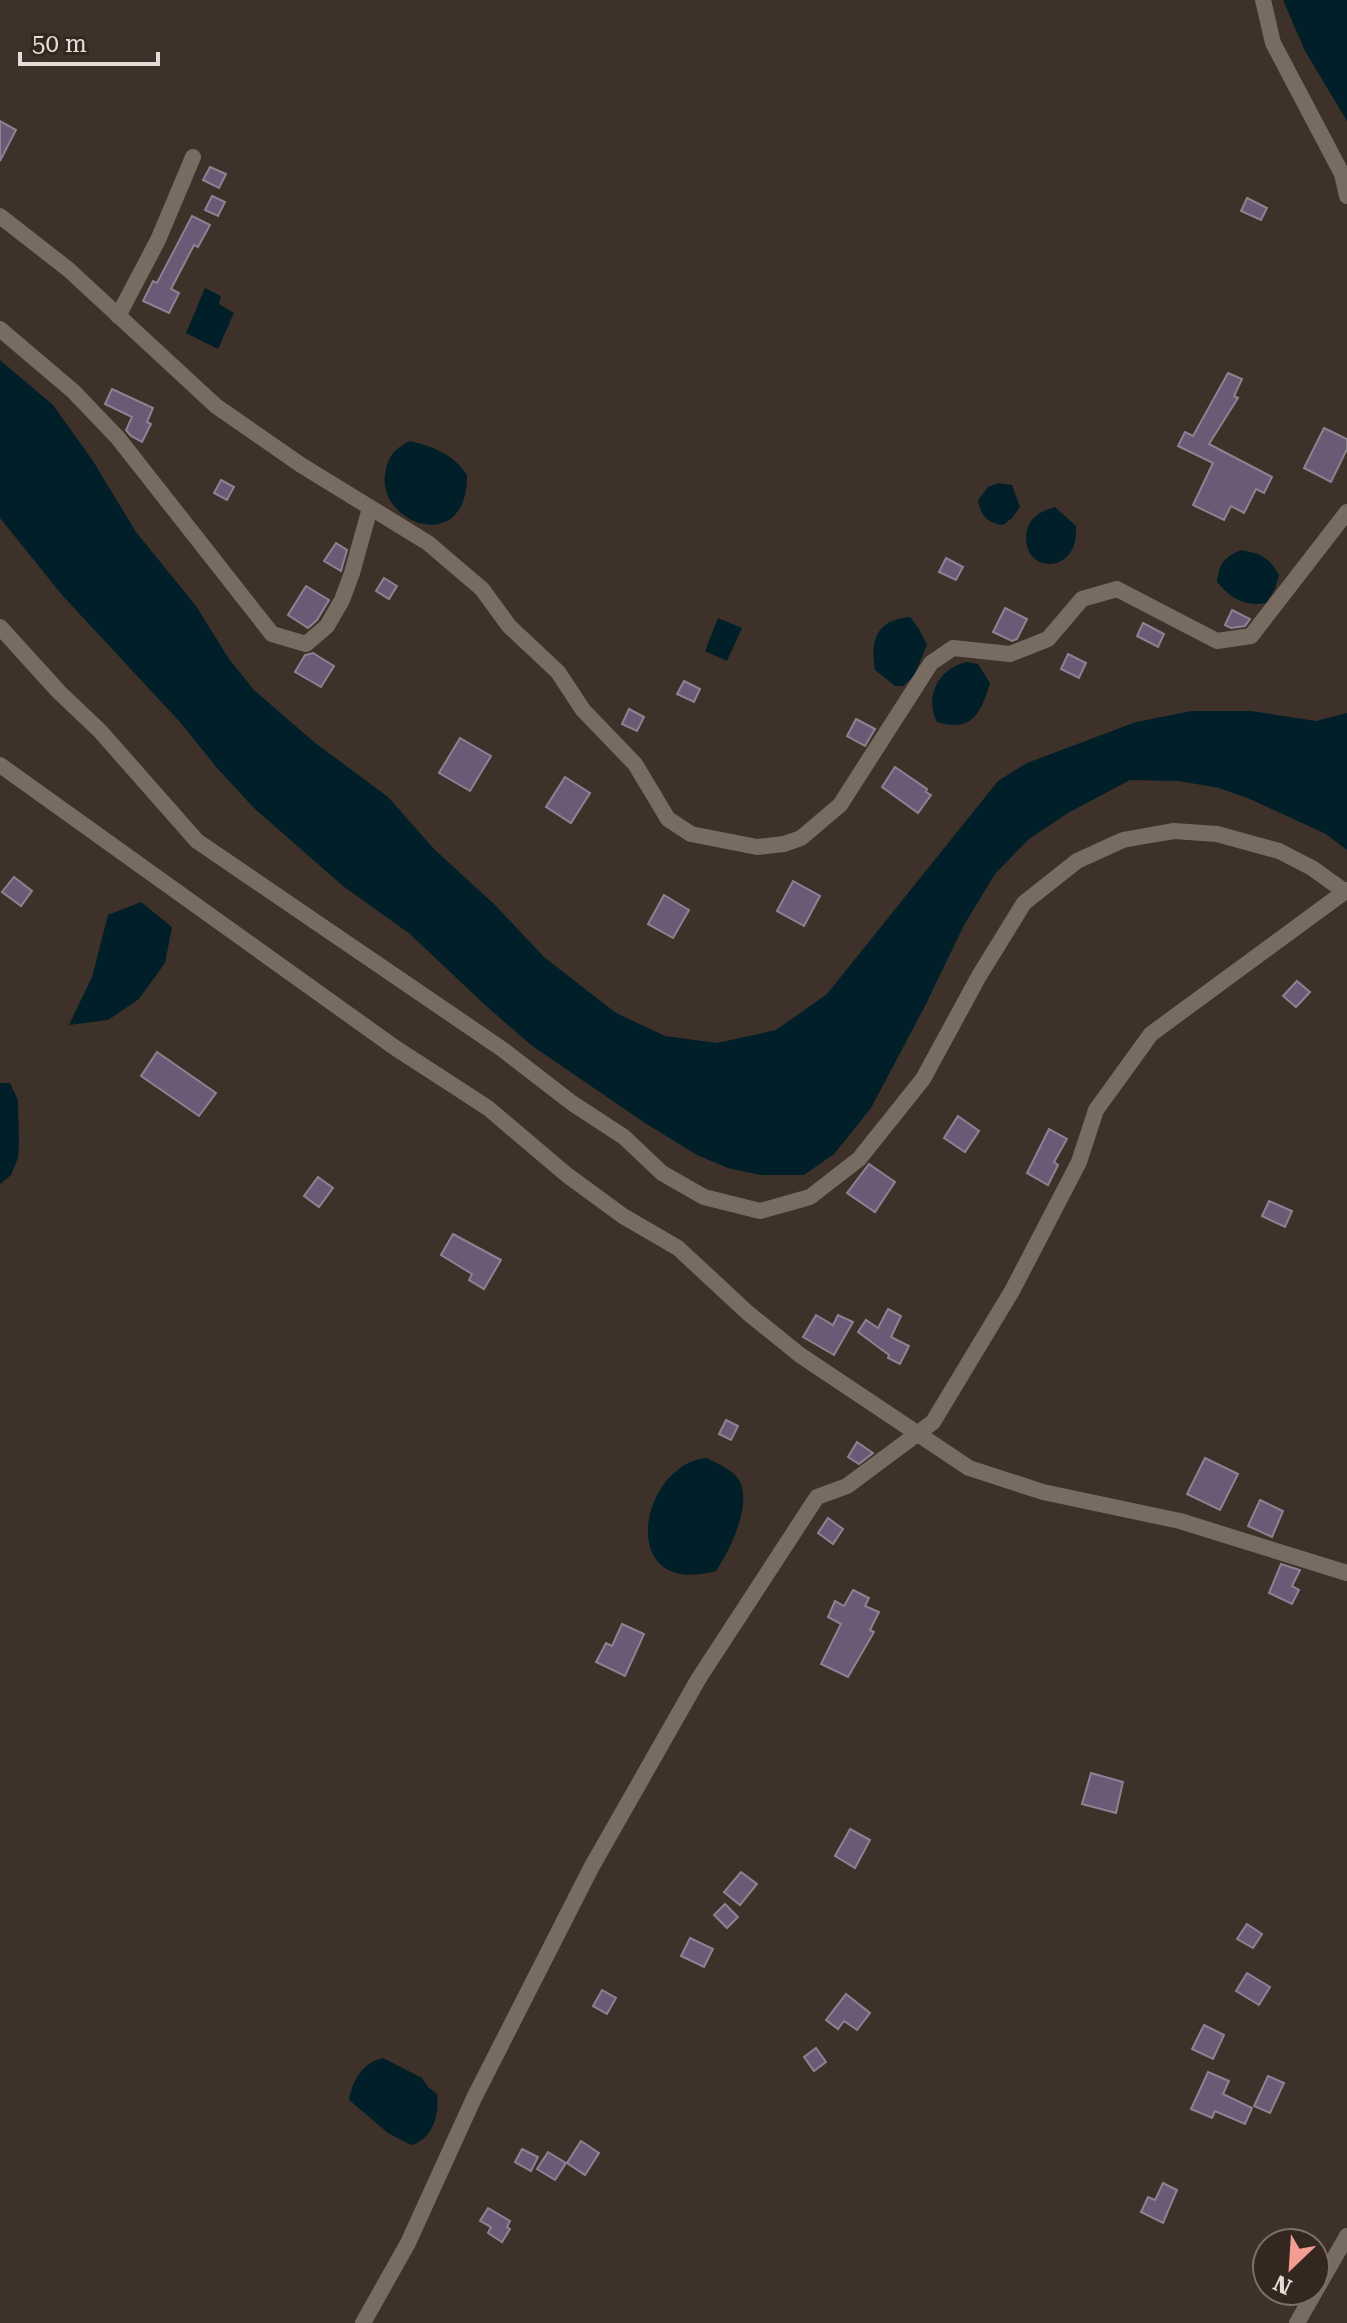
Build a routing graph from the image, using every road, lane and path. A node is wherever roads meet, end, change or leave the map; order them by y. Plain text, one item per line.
1 (1263, 0) edge
2 (193, 157) dead end
3 (1347, 196) edge
4 (0, 216) edge
5 (118, 316) junction
6 (0, 329) edge
7 (370, 508) junction
8 (1347, 512) edge
9 (0, 627) edge
10 (0, 765) edge
11 (1346, 890) edge
12 (916, 1433) junction
13 (1347, 1573) edge
14 (1347, 2236) edge
15 (363, 2323) edge
16 (1297, 2323) edge

1 - 3 street
2 - 5 street
4 - 5 street
5 - 7 street
6 - 7 street
7 - 8 street
9 - 11 street
10 - 12 street
11 - 12 street
12 - 13 street
12 - 15 street
14 - 16 street

